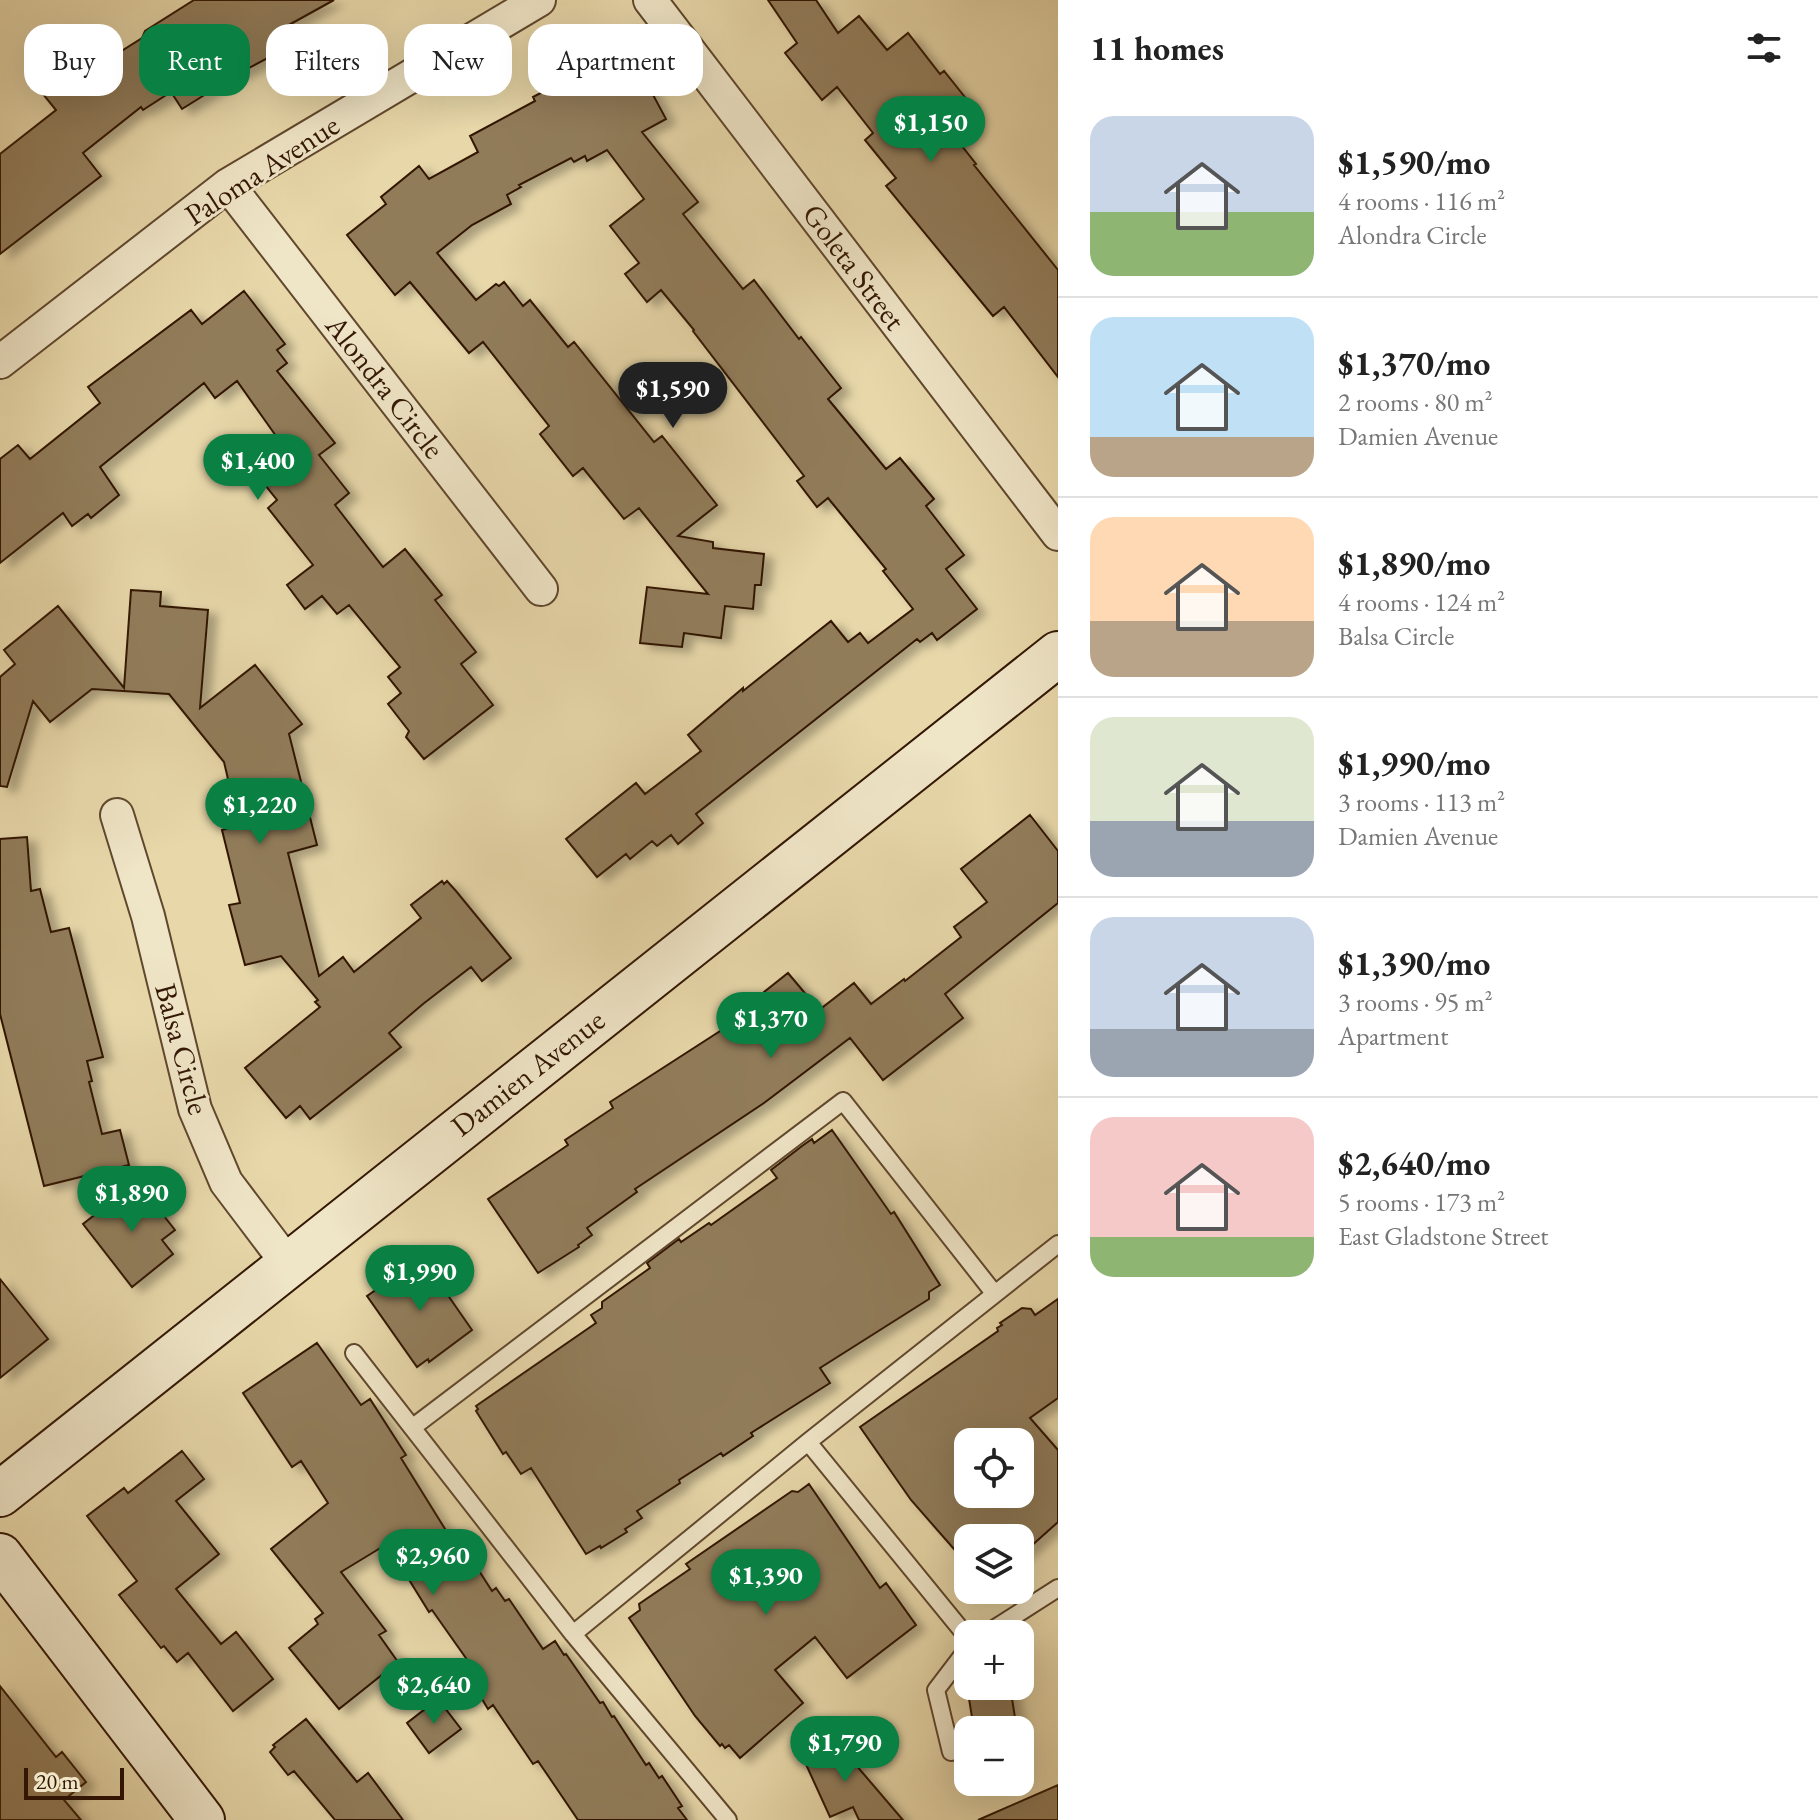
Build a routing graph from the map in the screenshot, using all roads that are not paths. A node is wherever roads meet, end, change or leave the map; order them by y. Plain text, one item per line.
1 (539, 0) edge
2 (650, 0) edge
3 (228, 185) junction
4 (0, 362) edge
5 (1058, 534) edge
6 (541, 589) dead end
7 (1058, 654) edge
8 (117, 815) dead end
9 (1058, 1244) edge
10 (288, 1264) junction
11 (994, 1293) junction
12 (354, 1353) dead end
13 (413, 1427) junction
14 (808, 1442) junction
15 (0, 1494) edge
16 (0, 1556) edge
17 (1058, 1588) edge
18 (1008, 1620) edge
19 (954, 1621) edge
20 (573, 1634) junction
21 (954, 1666) edge
22 (951, 1752) dead end
23 (202, 1820) edge
24 (728, 1820) edge

1 - 3 street, Paloma Avenue
2 - 5 street, Goleta Street
3 - 4 street, Paloma Avenue
3 - 6 street, Alondra Circle
7 - 10 main road, Damien Avenue
8 - 10 street, Balsa Circle
9 - 11 lane
10 - 15 main road, Damien Avenue
11 - 13 lane
11 - 14 lane
12 - 13 lane
13 - 20 lane
14 - 19 lane
14 - 20 lane
16 - 23 main road
17 - 18 lane
20 - 24 lane
21 - 22 lane

